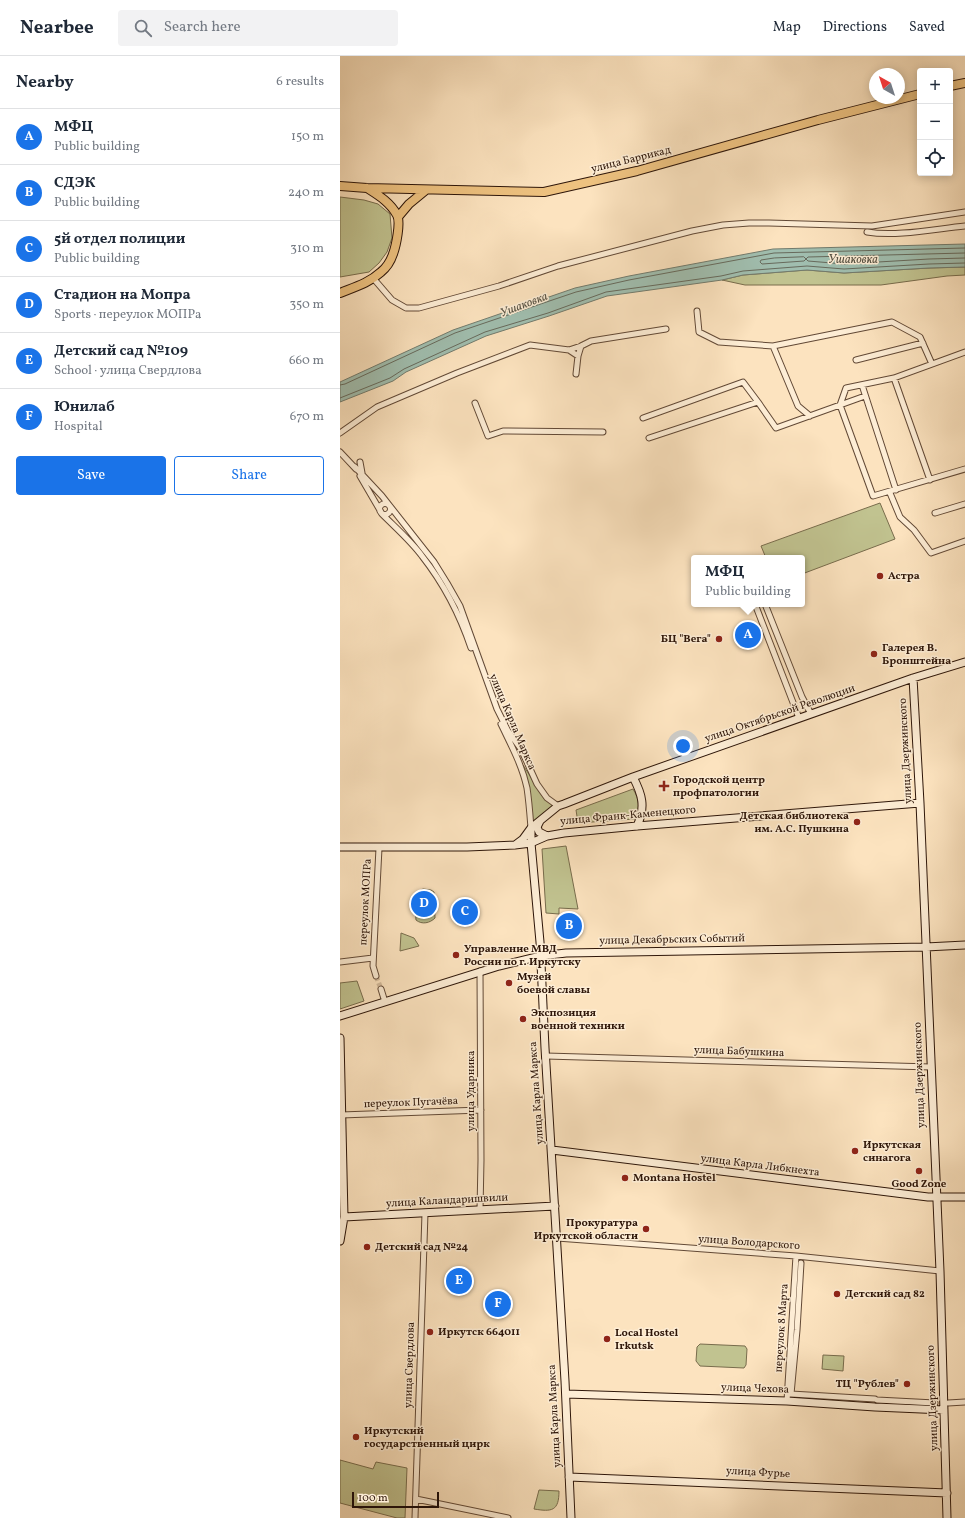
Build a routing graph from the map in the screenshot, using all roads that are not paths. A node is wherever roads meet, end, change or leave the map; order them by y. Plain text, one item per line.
1 (965, 83) edge
2 (953, 85) edge
3 (917, 95) edge
4 (340, 186) edge
5 (367, 188) junction
6 (426, 190) junction
7 (965, 212) edge
8 (398, 217) junction
9 (965, 226) edge
10 (867, 232) dead end
11 (373, 278) junction
12 (340, 293) edge
13 (697, 311) dead end
14 (666, 329) dead end
15 (923, 343) junction
16 (581, 346) junction
17 (773, 346) junction
18 (569, 350) junction
19 (965, 352) edge
20 (578, 356) junction
21 (856, 360) dead end
22 (932, 364) junction
23 (576, 374) dead end
24 (894, 378) junction
25 (862, 385) dead end
26 (866, 396) junction
27 (758, 402) junction
28 (475, 403) dead end
29 (840, 405) junction
30 (810, 416) junction
31 (643, 418) dead end
32 (601, 432) dead end
33 (340, 433) edge
34 (649, 438) dead end
35 (340, 452) edge
36 (360, 462) dead end
37 (355, 467) junction
38 (965, 469) edge
39 (362, 474) junction
40 (930, 480) junction
41 (896, 490) junction
42 (890, 493) dead end
43 (965, 504) edge
44 (390, 506) junction
45 (381, 513) junction
46 (935, 513) dead end
47 (965, 541) edge
48 (756, 607) edge
49 (766, 607) edge
50 (965, 662) edge
51 (913, 678) junction
52 (811, 714) junction
53 (799, 718) junction
54 (633, 777) junction
55 (920, 803) junction
56 (558, 806) junction
57 (540, 820) junction
58 (637, 826) junction
59 (531, 828) junction
60 (547, 836) junction
61 (531, 843) junction
62 (515, 845) junction
63 (340, 847) edge
64 (379, 848) junction
65 (965, 945) edge
66 (926, 947) junction
67 (541, 956) junction
68 (373, 958) junction
69 (340, 962) edge
70 (480, 971) junction
71 (376, 976) tunnel mouth
72 (381, 989) tunnel mouth
73 (386, 1002) junction
74 (340, 1016) edge
75 (340, 1038) edge
76 (546, 1056) junction
77 (931, 1067) junction
78 (481, 1110) junction
79 (341, 1115) edge
80 (552, 1150) junction
81 (936, 1197) junction
82 (965, 1197) edge
83 (555, 1206) junction
84 (480, 1210) junction
85 (424, 1213) junction
86 (342, 1217) edge
87 (557, 1238) junction
88 (340, 1241) edge
89 (796, 1256) junction
90 (801, 1263) dead end
91 (940, 1271) junction
92 (566, 1394) junction
93 (787, 1401) junction
94 (965, 1402) edge
95 (935, 1403) dead end
96 (948, 1403) dead end
97 (944, 1410) junction
98 (569, 1477) junction
99 (947, 1493) junction
100 (416, 1499) junction
101 (415, 1518) edge
102 (508, 1518) edge
103 (571, 1518) edge
104 (947, 1518) edge

1 - 2 main road
3 - 6 main road, улица Баррикад
4 - 5 main road, улица Баррикад
5 - 6 main road, улица Баррикад
5 - 8 main road
6 - 8 main road
7 - 11 street
8 - 11 main road
9 - 10 street
11 - 12 main road
13 - 17 street
14 - 16 street
15 - 17 street
15 - 21 street
15 - 22 street
16 - 18 street
16 - 20 street
17 - 30 street
18 - 20 street
18 - 33 street
19 - 22 street
20 - 23 street
22 - 24 street
24 - 29 street
24 - 40 street
25 - 26 street
26 - 29 street
26 - 41 street
27 - 30 street
27 - 31 street
27 - 34 street
28 - 32 street
29 - 30 street
29 - 41 street
35 - 37 street
36 - 39 street
37 - 39 street
37 - 45 street, улица Карла Маркса
38 - 40 street
39 - 44 street
40 - 41 street
42 - 47 street
43 - 46 street
44 - 45 street
44 - 45 street
44 - 56 street
45 - 59 street, улица Карла Маркса
48 - 53 street
49 - 52 street
50 - 51 main road, улица Октябрьской Революции
51 - 52 main road, улица Октябрьской Революции
51 - 55 main road, улица Дзержинского
52 - 53 main road, улица Октябрьской Революции
53 - 54 main road, улица Октябрьской Революции
54 - 56 main road, улица Октябрьской Революции
54 - 58 main road
55 - 58 main road, улица Франк-Каменецкого
55 - 66 main road, улица Дзержинского
56 - 57 main road, улица Октябрьской Революции
57 - 59 main road, улица Октябрьской Революции
57 - 60 main road
58 - 60 main road, улица Франк-Каменецкого
59 - 61 main road, улица Карла Маркса
59 - 62 main road, улица Октябрьской Революции
60 - 61 main road, улица Франк-Каменецкого
61 - 62 main road, улица Франк-Каменецкого
61 - 67 main road, улица Карла Маркса
62 - 64 main road, улица Франк-Каменецкого
63 - 64 main road, улица Франк-Каменецкого
64 - 68 street, переулок МОПРа
65 - 66 main road, улица Декабрьских Событий
66 - 67 main road, улица Декабрьских Событий
66 - 77 main road, улица Дзержинского
67 - 70 main road, улица Декабрьских Событий
67 - 76 main road, улица Карла Маркса
68 - 69 street, переулок МОПРа
68 - 71 street, переулок МОПРа
70 - 73 main road, улица Декабрьских Событий
70 - 78 street, улица Ударника
72 - 73 street
73 - 74 main road, улица Декабрьских Событий
75 - 79 main road
76 - 77 street, улица Бабушкина
76 - 80 main road, улица Карла Маркса
77 - 81 main road, улица Дзержинского
78 - 79 street, переулок Пугачёва
78 - 84 street, улица Ударника
79 - 86 main road
80 - 81 main road, улица Карла Либкнехта
80 - 83 main road, улица Карла Маркса
81 - 82 main road, улица Карла Либкнехта
81 - 91 main road, улица Дзержинского
83 - 84 main road, улица Каландаришвили
83 - 87 main road, улица Карла Маркса
84 - 85 main road, улица Каландаришвили
85 - 86 main road, улица Каландаришвили
85 - 100 street, улица Свердлова
86 - 88 main road
87 - 89 street, улица Володарского
87 - 92 main road, улица Карла Маркса
89 - 91 street, улица Володарского
89 - 93 street, переулок 8 Марта
90 - 95 street
91 - 97 main road, улица Дзержинского
92 - 93 main road, улица Чехова
92 - 98 main road, улица Карла Маркса
93 - 97 main road, улица Чехова
94 - 96 street
97 - 99 main road, улица Дзержинского
98 - 99 main road, улица Фурье
98 - 103 main road, улица Карла Маркса
99 - 104 main road, улица Дзержинского
100 - 101 street, улица Свердлова
100 - 102 street

